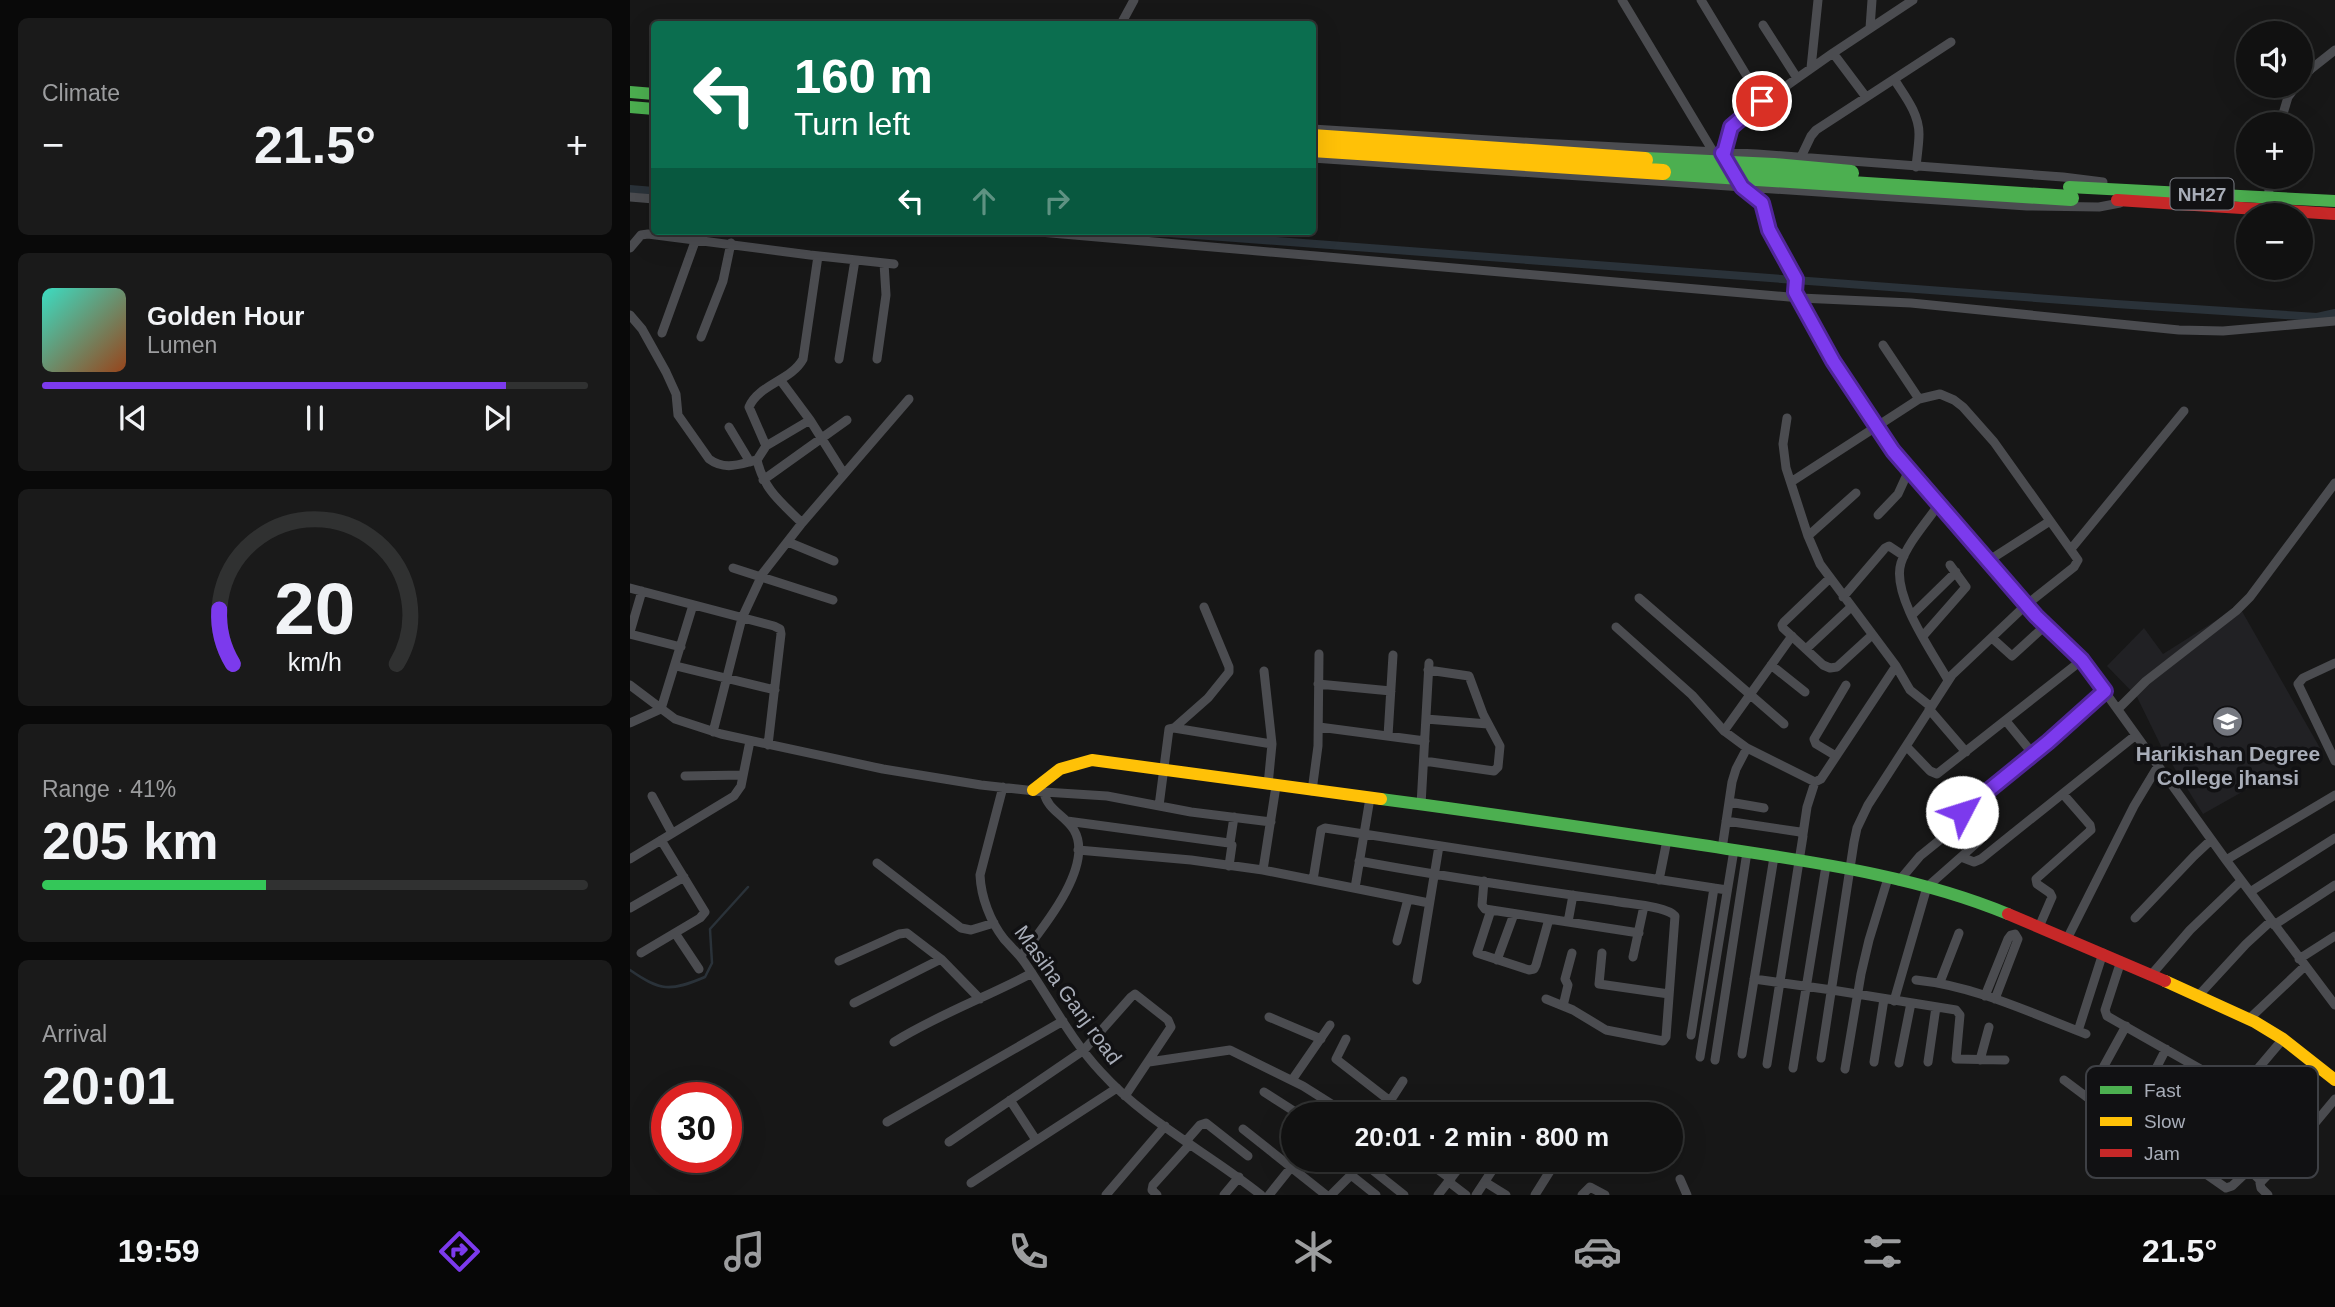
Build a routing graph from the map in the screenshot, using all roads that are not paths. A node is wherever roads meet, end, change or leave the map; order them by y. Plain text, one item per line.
1 (1134, 0) edge
2 (1622, 0) edge
3 (1701, 0) edge
4 (1818, 0) edge
5 (1872, 0) edge
6 (1913, 0) edge
7 (1123, 21) edge
8 (1763, 25) dead end
9 (1870, 28) junction
10 (1951, 42) dead end
11 (2335, 50) edge
12 (1833, 53) junction
13 (2313, 67) edge
14 (1811, 68) junction
15 (1797, 78) junction
16 (1894, 79) junction
17 (630, 92) edge
18 (651, 94) edge
19 (1866, 97) junction
20 (1762, 101) junction
21 (630, 107) edge
22 (651, 108) edge
23 (1316, 129) edge
24 (1316, 137) edge
25 (1316, 149) edge
26 (1720, 153) junction
27 (1316, 158) edge
28 (1800, 159) junction
29 (1916, 167) junction
30 (1742, 187) junction
31 (2269, 189) edge
32 (2070, 192) junction
33 (2132, 195) junction
34 (630, 197) edge
35 (2268, 197) junction
36 (651, 199) edge
37 (2335, 201) edge
38 (2335, 214) edge
39 (651, 234) edge
40 (658, 235) edge
41 (1076, 235) edge
42 (696, 239) junction
43 (732, 243) junction
44 (630, 248) edge
45 (818, 256) junction
46 (855, 260) junction
47 (1798, 295) junction
48 (630, 315) edge
49 (2335, 321) edge
50 (662, 333) dead end
51 (701, 337) dead end
52 (1883, 345) dead end
53 (839, 359) dead end
54 (877, 359) dead end
55 (781, 381) junction
56 (909, 399) dead end
57 (1919, 399) junction
58 (2184, 411) dead end
59 (1787, 418) dead end
60 (810, 420) junction
61 (847, 420) dead end
62 (1876, 426) junction
63 (729, 427) dead end
64 (822, 439) junction
65 (766, 446) junction
66 (754, 461) junction
67 (1909, 470) junction
68 (844, 474) junction
69 (763, 480) junction
70 (1791, 482) junction
71 (2335, 483) edge
72 (1856, 493) dead end
73 (1939, 504) junction
74 (1878, 515) dead end
75 (2050, 521) junction
76 (802, 523) junction
77 (1808, 536) junction
78 (788, 542) junction
79 (2071, 548) junction
80 (1904, 556) junction
81 (834, 561) dead end
82 (1988, 561) junction
83 (733, 568) dead end
84 (760, 578) junction
85 (1830, 578) junction
86 (630, 587) edge
87 (642, 591) junction
88 (1843, 597) junction
89 (1639, 598) dead end
90 (834, 600) dead end
91 (693, 605) junction
92 (2026, 605) junction
93 (1204, 607) dead end
94 (1851, 607) junction
95 (1912, 615) junction
96 (742, 618) junction
97 (2046, 625) junction
98 (1616, 627) dead end
99 (630, 633) edge
100 (1872, 635) junction
101 (1792, 636) junction
102 (1923, 636) junction
103 (1992, 638) junction
104 (681, 647) junction
105 (1806, 649) junction
106 (1319, 654) dead end
107 (1393, 655) dead end
108 (2082, 660) junction
109 (2335, 663) edge
110 (1771, 665) junction
111 (676, 666) junction
112 (1896, 666) junction
113 (1264, 671) dead end
114 (727, 678) junction
115 (1948, 681) junction
116 (1318, 684) junction
117 (630, 685) edge
118 (1846, 685) dead end
119 (775, 690) junction
120 (1391, 691) junction
121 (2105, 691) junction
122 (1805, 692) dead end
123 (1750, 695) junction
124 (1930, 708) junction
125 (661, 709) junction
126 (2118, 709) junction
127 (1426, 719) junction
128 (2006, 721) junction
129 (630, 723) edge
130 (1488, 724) junction
131 (1784, 724) dead end
132 (1319, 727) junction
133 (1174, 728) junction
134 (1724, 731) junction
135 (713, 732) junction
136 (2136, 735) junction
137 (1388, 736) junction
138 (750, 741) junction
139 (1425, 741) junction
140 (1272, 744) junction
141 (768, 745) junction
142 (1907, 747) junction
143 (1747, 748) junction
144 (2332, 748) edge
145 (1966, 752) junction
146 (2034, 754) junction
147 (1836, 756) junction
148 (1424, 761) junction
149 (2335, 761) edge
150 (2158, 766) junction
151 (1163, 770) junction
152 (743, 775) junction
153 (685, 776) dead end
154 (1815, 782) junction
155 (1272, 785) junction
156 (1003, 787) junction
157 (1039, 791) junction
158 (1312, 791) junction
159 (2063, 794) junction
160 (2335, 795) edge
161 (652, 796) dead end
162 (1370, 798) junction
163 (1729, 802) junction
164 (1421, 805) junction
165 (1159, 806) junction
166 (1764, 808) dead end
167 (1234, 817) junction
168 (1067, 821) junction
169 (1726, 821) junction
170 (1271, 822) junction
171 (672, 833) junction
172 (1364, 834) junction
173 (1802, 834) junction
174 (2335, 838) edge
175 (661, 840) junction
176 (1667, 840) junction
177 (1979, 841) dead end
178 (2211, 841) junction
179 (1230, 843) junction
180 (1439, 846) junction
181 (1078, 850) junction
182 (1734, 850) junction
183 (1774, 857) junction
184 (1961, 858) junction
185 (630, 859) edge
186 (2225, 860) junction
187 (1359, 861) junction
188 (1800, 861) junction
189 (877, 863) dead end
190 (1229, 866) junction
191 (1826, 866) junction
192 (1263, 870) junction
193 (1850, 870) junction
194 (1433, 875) junction
195 (684, 877) junction
196 (1314, 880) junction
197 (1658, 880) junction
198 (1893, 880) junction
199 (1484, 881) junction
200 (2241, 881) junction
201 (2335, 885) edge
202 (1927, 887) junction
203 (1355, 888) junction
204 (1714, 888) junction
205 (1727, 890) junction
206 (2250, 892) junction
207 (1573, 895) junction
208 (1408, 899) junction
209 (1429, 903) junction
210 (1644, 906) junction
211 (630, 908) edge
212 (1491, 910) junction
213 (1514, 914) junction
214 (2135, 918) dead end
215 (1549, 919) junction
216 (1568, 922) junction
217 (994, 923) junction
218 (2273, 923) junction
219 (2039, 927) junction
220 (675, 933) junction
221 (1639, 933) junction
222 (1959, 933) dead end
223 (2335, 936) edge
224 (2067, 939) junction
225 (1396, 942) dead end
226 (641, 953) dead end
227 (1572, 953) dead end
228 (1602, 953) dead end
229 (2103, 953) junction
230 (1021, 956) junction
231 (1633, 957) dead end
232 (941, 959) junction
233 (1497, 960) junction
234 (839, 961) dead end
235 (2121, 961) junction
236 (2302, 962) junction
237 (699, 968) dead end
238 (1032, 973) junction
239 (2152, 974) junction
240 (1754, 979) junction
241 (1417, 980) dead end
242 (1916, 980) dead end
243 (1940, 982) junction
244 (1780, 983) junction
245 (1806, 986) junction
246 (1832, 990) junction
247 (1669, 994) junction
248 (1858, 994) junction
249 (2199, 995) junction
250 (1990, 998) junction
251 (980, 999) junction
252 (1546, 999) dead end
253 (1889, 1000) junction
254 (854, 1003) dead end
255 (1911, 1003) junction
256 (2335, 1005) edge
257 (1563, 1006) junction
258 (1936, 1007) junction
259 (1269, 1017) dead end
260 (2249, 1019) junction
261 (1063, 1021) junction
262 (1330, 1025) dead end
263 (2126, 1026) junction
264 (1989, 1027) dead end
265 (1691, 1035) dead end
266 (1321, 1039) junction
267 (1346, 1039) dead end
268 (2283, 1039) junction
269 (894, 1042) dead end
270 (2166, 1049) junction
271 (1084, 1050) junction
272 (1742, 1054) dead end
273 (1700, 1057) dead end
274 (1821, 1058) dead end
275 (1715, 1060) dead end
276 (1980, 1060) junction
277 (2005, 1060) dead end
278 (1149, 1062) junction
279 (1874, 1062) dead end
280 (1928, 1062) dead end
281 (1899, 1063) dead end
282 (1766, 1064) dead end
283 (2104, 1066) edge
284 (2157, 1066) edge
285 (2196, 1066) edge
286 (2260, 1066) edge
287 (2317, 1066) edge
288 (2318, 1067) edge
289 (1793, 1068) dead end
290 (1845, 1069) dead end
291 (1292, 1080) junction
292 (2064, 1080) dead end
293 (2335, 1080) edge
294 (1404, 1081) dead end
295 (1116, 1088) junction
296 (1264, 1092) dead end
297 (1125, 1096) junction
298 (2086, 1096) edge
299 (2335, 1099) edge
300 (1010, 1100) junction
301 (1328, 1102) edge
302 (1389, 1102) joint
303 (1281, 1103) edge
304 (2318, 1120) edge
305 (887, 1122) dead end
306 (1165, 1126) junction
307 (1243, 1129) dead end
308 (1036, 1140) junction
309 (949, 1142) dead end
310 (1188, 1142) junction
311 (1281, 1155) edge
312 (1248, 1156) dead end
313 (1288, 1172) edge
314 (1303, 1172) edge
315 (1375, 1172) edge
316 (1439, 1172) edge
317 (1456, 1172) edge
318 (1491, 1172) edge
319 (1549, 1172) edge
320 (1239, 1177) junction
321 (2212, 1178) edge
322 (2240, 1178) edge
323 (2258, 1178) edge
324 (2264, 1178) edge
325 (1680, 1179) dead end
326 (1450, 1181) junction
327 (2261, 1181) junction
328 (971, 1182) dead end
329 (1485, 1182) junction
330 (1106, 1195) edge
331 (1157, 1195) edge
332 (1224, 1195) edge
333 (1261, 1195) edge
334 (1269, 1195) edge
335 (1329, 1195) edge
336 (1376, 1195) edge
337 (1404, 1195) edge
338 (1438, 1195) edge
339 (1466, 1195) edge
340 (1476, 1195) edge
341 (1506, 1195) edge
342 (1535, 1195) edge
343 (1582, 1195) edge
344 (1605, 1195) edge
345 (1687, 1195) edge
346 (2268, 1195) edge

1 - 7 street
2 - 26 street
3 - 20 street
4 - 14 street
5 - 9 street
6 - 9 street
8 - 15 street
9 - 12 street
10 - 16 street
11 - 13 street
12 - 14 street
12 - 19 street
14 - 15 street
15 - 20 street
16 - 19 street
16 - 29 street
17 - 18 main road
19 - 28 street
20 - 26 street
21 - 22 main road
23 - 26 street
24 - 32 main road, NH27, bridge
25 - 32 main road, NH27, bridge
26 - 28 street
26 - 30 street
27 - 30 street
28 - 29 street
29 - 33 street
30 - 33 street
30 - 47 street
31 - 35 street
32 - 33 main road, NH27
33 - 35 main road, NH27
33 - 38 main road, NH27
34 - 36 street
35 - 37 main road, NH27
39 - 44 street
40 - 42 street
41 - 47 street
42 - 43 street
42 - 50 street
43 - 45 street
43 - 51 street
45 - 46 street
45 - 55 street
46 - 53 street
46 - 54 street
47 - 49 street
47 - 62 street
48 - 66 street
52 - 57 street
55 - 60 street
55 - 65 street
56 - 68 street
57 - 62 street
57 - 75 street
58 - 79 street
59 - 70 street
60 - 64 street
60 - 65 street
61 - 64 street
62 - 67 street
62 - 70 street
63 - 66 street
64 - 68 street
64 - 69 street
65 - 66 street
66 - 69 street
67 - 73 street
67 - 74 street
68 - 76 street
69 - 76 street
70 - 77 street
71 - 126 street
72 - 77 street
73 - 80 street
73 - 82 street
75 - 79 street
75 - 82 street
76 - 78 street
77 - 85 street
78 - 81 street
78 - 84 street
79 - 92 street
80 - 88 street
80 - 95 street
82 - 92 street
83 - 84 street
84 - 90 street
84 - 96 street
85 - 88 street
85 - 101 street
86 - 87 street
87 - 91 street
87 - 99 street
88 - 94 street
89 - 123 street
91 - 96 street
91 - 104 street
92 - 97 street
92 - 103 street
93 - 133 street
94 - 100 street
94 - 105 street
95 - 102 street
95 - 102 street
96 - 114 street
96 - 119 street
97 - 103 street
97 - 108 street
98 - 134 street
99 - 104 street
100 - 105 street
100 - 112 street
101 - 105 street
101 - 110 street
102 - 115 street
103 - 115 street
104 - 111 street
106 - 116 street
107 - 120 street
108 - 121 street
108 - 128 street
109 - 144 street
110 - 122 street
110 - 123 street
111 - 114 street
111 - 125 street
112 - 124 street
112 - 147 street
113 - 140 street
114 - 119 street
114 - 135 street
115 - 124 street
116 - 120 street
116 - 132 street
117 - 125 street
118 - 147 street
119 - 141 street
120 - 137 street
121 - 126 street
121 - 146 street
123 - 131 street
123 - 134 street
124 - 142 street
124 - 145 street
125 - 129 street
125 - 135 street
126 - 136 street
127 - 130 street
127 - 130 street
127 - 139 street
128 - 145 street
128 - 146 street
130 - 148 street
132 - 137 street
132 - 158 street
133 - 140 street
133 - 151 street
134 - 143 street
135 - 138 street
136 - 150 street
136 - 159 street
137 - 139 street
138 - 141 street
138 - 152 street
139 - 148 street
140 - 155 street
141 - 156 street
142 - 145 street
142 - 193 street
143 - 154 street
143 - 163 street
144 - 149 street
146 - 198 street
147 - 154 street
148 - 164 street
150 - 178 street
150 - 224 street
151 - 155 main road
151 - 157 main road
151 - 165 street
152 - 153 street
152 - 171 street
154 - 173 street
155 - 158 main road
155 - 170 street
156 - 157 street
156 - 217 street, Masiha Ganj road
157 - 165 street
157 - 168 street
158 - 162 main road
159 - 184 street
159 - 219 street
160 - 186 street
161 - 171 street
162 - 164 main road
162 - 172 street
163 - 166 street
163 - 169 street
164 - 176 main road
165 - 167 street
167 - 170 street
167 - 179 street
168 - 179 street
168 - 181 street
169 - 173 street
169 - 182 street
170 - 192 street
171 - 175 street
172 - 180 street
172 - 187 street
172 - 196 street
173 - 188 street
174 - 206 street
175 - 185 street
175 - 195 street
176 - 182 main road
176 - 197 street
177 - 184 street
178 - 186 street
178 - 214 street
179 - 190 street
180 - 194 street
180 - 197 street
181 - 190 street
181 - 230 street
182 - 183 main road
182 - 205 street
182 - 275 street
183 - 188 main road
183 - 240 street
184 - 202 street
186 - 200 street
187 - 194 street
187 - 203 street
188 - 191 main road
188 - 244 street
189 - 217 street
190 - 192 street
191 - 193 main road
191 - 245 street
192 - 196 street
193 - 198 main road
193 - 246 street
194 - 199 street
194 - 209 street
195 - 211 street
195 - 220 street
196 - 203 street
197 - 204 street
198 - 202 main road
198 - 248 street
199 - 207 street
199 - 212 street
200 - 206 street
200 - 239 street
201 - 218 street
202 - 219 main road
202 - 253 street
203 - 208 street
204 - 205 street
204 - 265 street
205 - 273 street
206 - 218 street
207 - 210 street
207 - 216 street
208 - 209 street
208 - 225 street
209 - 241 street
210 - 221 street
210 - 247 street
212 - 213 street
212 - 233 street
213 - 215 street
213 - 233 street
215 - 216 street
215 - 233 street
216 - 221 street
217 - 230 street, Masiha Ganj road
218 - 236 street
218 - 249 street
219 - 224 main road
220 - 226 street
220 - 237 street
221 - 231 street
222 - 243 street
223 - 236 street
224 - 229 main road
227 - 257 street
228 - 247 street
229 - 235 main road
229 - 250 street
230 - 238 street, Masiha Ganj road
232 - 234 street
232 - 251 street
232 - 254 street
235 - 239 main road
235 - 263 street
236 - 256 street
236 - 260 street
238 - 251 street
238 - 261 street, Masiha Ganj road
239 - 249 main road
240 - 244 street
240 - 272 street
242 - 243 street
243 - 250 street
244 - 245 street
244 - 282 street
245 - 246 street
245 - 289 street
246 - 248 street
246 - 274 street
247 - 257 street
248 - 253 street
248 - 290 street
249 - 260 main road
250 - 250 street
251 - 269 street
252 - 257 street
253 - 255 street
253 - 279 street
255 - 258 street
255 - 281 street
258 - 276 street
258 - 280 street
259 - 266 street
260 - 268 main road
261 - 271 street, Masiha Ganj road
261 - 305 street
262 - 266 street
263 - 270 street
263 - 283 street
264 - 276 street
266 - 291 street
267 - 302 street
268 - 286 street
268 - 287 main road
270 - 284 street
270 - 285 street
271 - 278 street
271 - 295 street, Masiha Ganj road
271 - 300 street
276 - 277 street
278 - 291 street
278 - 297 street
288 - 293 main road
291 - 301 street
292 - 298 street
294 - 302 street
295 - 297 street, Masiha Ganj road
295 - 308 street
296 - 303 street
297 - 306 street, Masiha Ganj road
299 - 304 street
300 - 308 street
300 - 309 street
306 - 310 street, Masiha Ganj road
306 - 330 street
307 - 311 street
308 - 328 street
310 - 312 street
310 - 320 street, Masiha Ganj road
310 - 331 street
313 - 334 street
314 - 335 street
315 - 337 street
316 - 326 street
317 - 326 street
318 - 329 street
319 - 342 street
320 - 332 street
320 - 333 street, Masiha Ganj road
321 - 322 street
323 - 327 street
324 - 327 street
325 - 345 street
326 - 338 street
326 - 339 street
327 - 346 street
329 - 340 street
329 - 341 street
335 - 336 street
343 - 344 street

